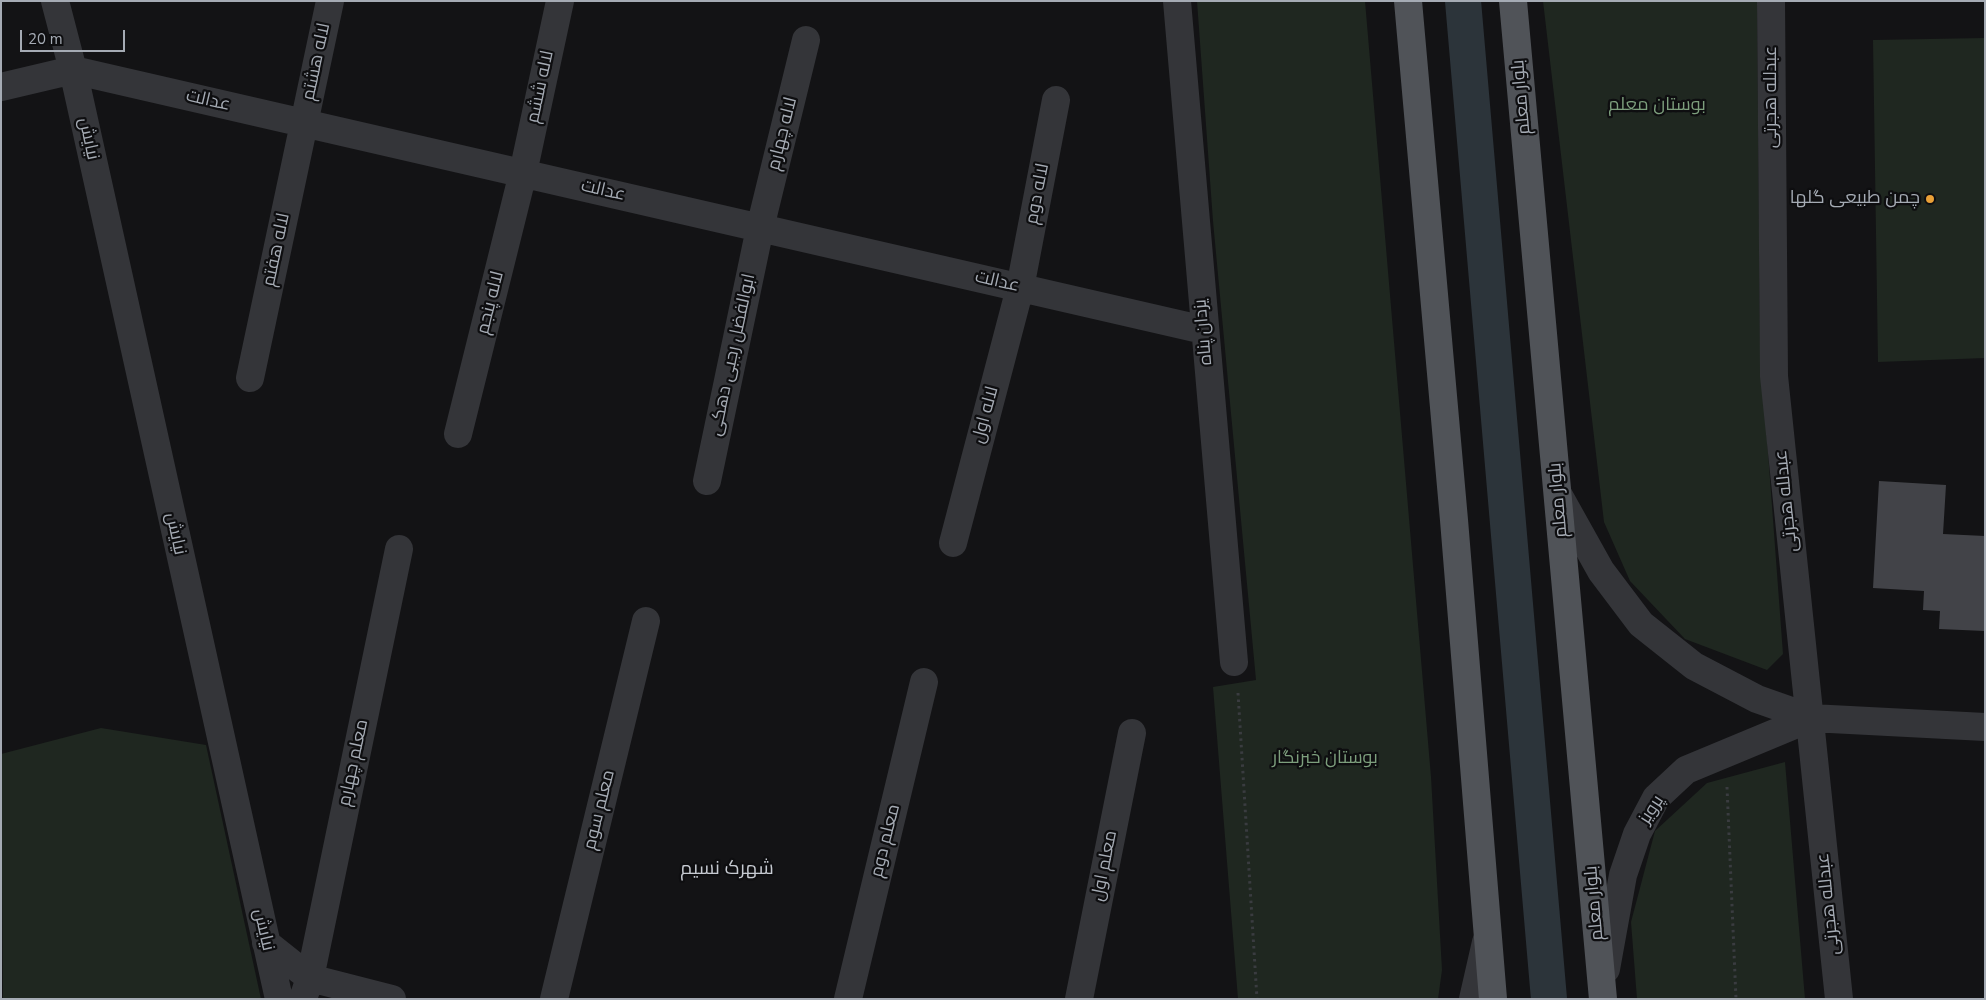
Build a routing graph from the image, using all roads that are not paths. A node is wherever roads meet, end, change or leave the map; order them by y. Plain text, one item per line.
1 (55, 1) edge
2 (330, 1) edge
3 (560, 1) edge
4 (1177, 1) edge
5 (1408, 1) edge
6 (1513, 1) edge
7 (1771, 1) edge
8 (806, 40) dead end
9 (73, 70) junction
10 (1, 86) edge
11 (1056, 100) dead end
12 (304, 123) junction
13 (523, 173) junction
14 (760, 228) junction
15 (1020, 288) junction
16 (1204, 330) junction
17 (250, 378) dead end
18 (458, 434) dead end
19 (707, 481) dead end
20 (1558, 494) junction
21 (954, 543) dead end
22 (399, 549) dead end
23 (646, 621) dead end
24 (1234, 662) road end
25 (924, 682) dead end
26 (1811, 718) junction
27 (1985, 727) edge
28 (1132, 734) dead end
29 (1488, 935) junction
30 (266, 943) junction
31 (306, 988) edge
32 (1603, 994) edge
33 (279, 999) edge
34 (392, 999) edge
35 (554, 999) edge
36 (848, 999) edge
37 (1079, 999) edge
38 (1473, 999) edge
39 (1493, 999) edge
40 (1839, 999) edge

1 - 9 street, نيايش
2 - 12 street, لاله هشتم
3 - 13 street, لاله ششم
4 - 16 street, یزدان پناه
5 - 29 main road
6 - 20 main road, بلوار معلم
7 - 26 street, عبدلله هجرتی
8 - 14 street, لاله چهارم
9 - 10 street, عدالت
9 - 12 street, عدالت
9 - 30 street, نيايش
11 - 15 street, لاله دوم
12 - 13 street, عدالت
12 - 17 street, لاله هفتم
13 - 14 street, عدالت
13 - 18 street, لاله پنجم
14 - 15 street, عدالت
14 - 19 street, ابوالفضل رجبی دهکی
15 - 16 street, عدالت
15 - 21 street, لاله اول
16 - 24 street, یزدان پناه
20 - 26 street, پرویز
20 - 32 main road, بلوار معلم
22 - 31 street, معلم چهارم
23 - 35 street, معلم سوم
25 - 36 street, معلم دوم
26 - 27 street, پرویز
26 - 32 street, پرویز
26 - 40 street, عبدلله هجرتی
28 - 37 street, معلم اول
29 - 38 street
29 - 39 main road
30 - 31 street
30 - 33 street, نيايش
31 - 34 street

